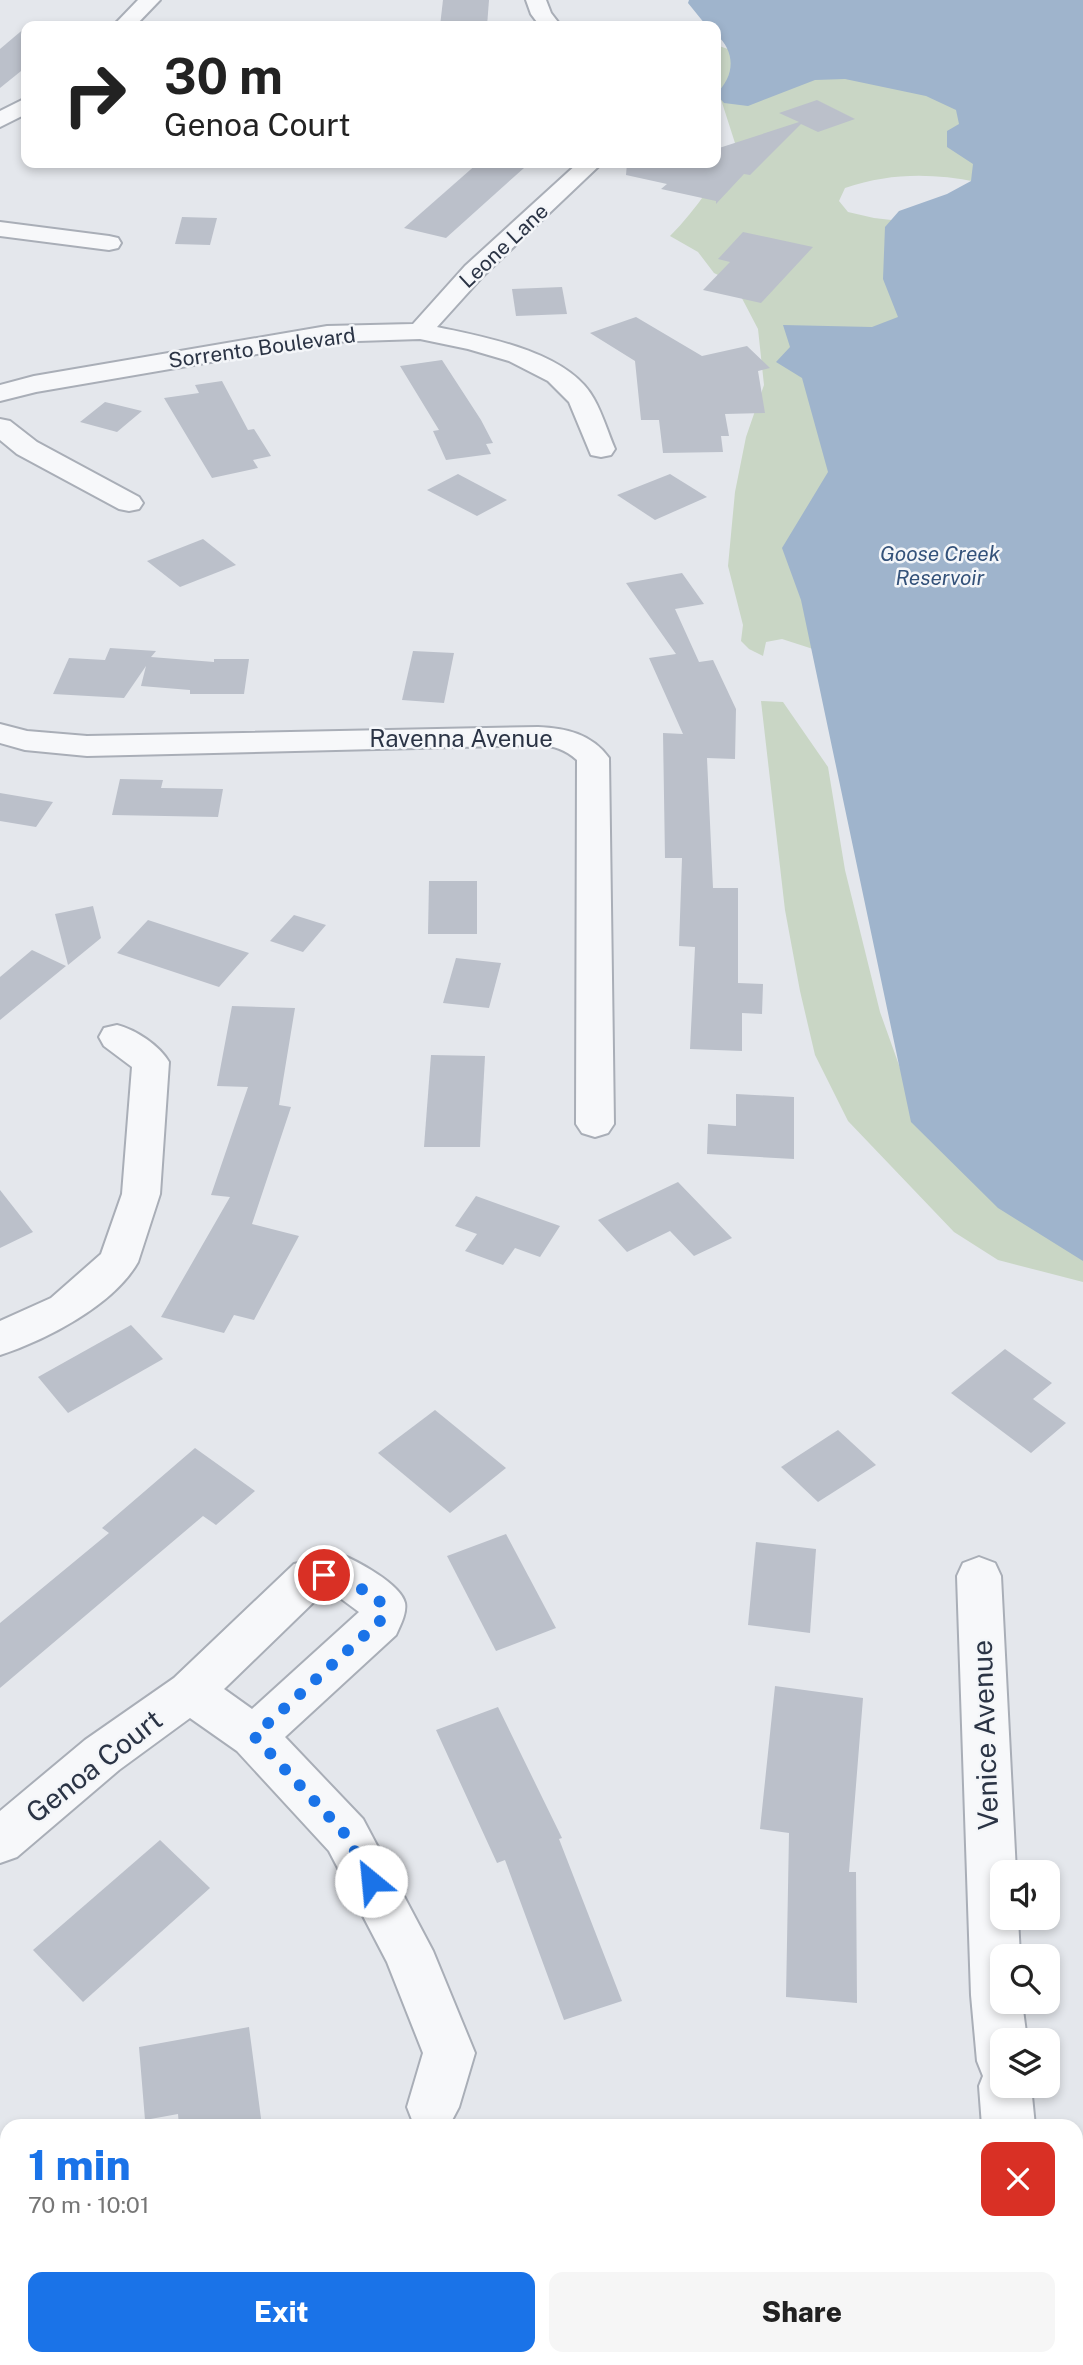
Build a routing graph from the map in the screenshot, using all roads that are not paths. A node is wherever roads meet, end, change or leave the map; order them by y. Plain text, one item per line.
1 (150, 0) edge
2 (536, 0) edge
3 (128, 21) edge
4 (547, 21) edge
5 (21, 108) edge
6 (0, 120) edge
7 (586, 168) edge
8 (0, 229) edge
9 (109, 243) dead end
10 (419, 331) junction
11 (0, 393) edge
12 (0, 427) edge
13 (601, 449) dead end
14 (129, 503) dead end
15 (0, 733) edge
16 (117, 1037) dead end
17 (595, 1124) dead end
18 (0, 1339) edge
19 (979, 1576) dead end
20 (190, 1692) junction
21 (254, 1736) junction
22 (0, 1841) edge
23 (1000, 2028) edge
24 (1006, 2098) edge
25 (433, 2107) dead end
26 (1008, 2119) edge

1 - 3 street
2 - 4 street
5 - 6 street
7 - 10 street, Leone Lane
8 - 9 street
10 - 11 street, Sorrento Boulevard
10 - 13 street, Sorrento Boulevard
12 - 14 street
15 - 17 street, Ravenna Avenue
16 - 18 street
19 - 23 street, Venice Avenue
20 - 21 street
20 - 21 street, Genoa Court
20 - 22 street, Genoa Court
21 - 25 street
24 - 26 street

